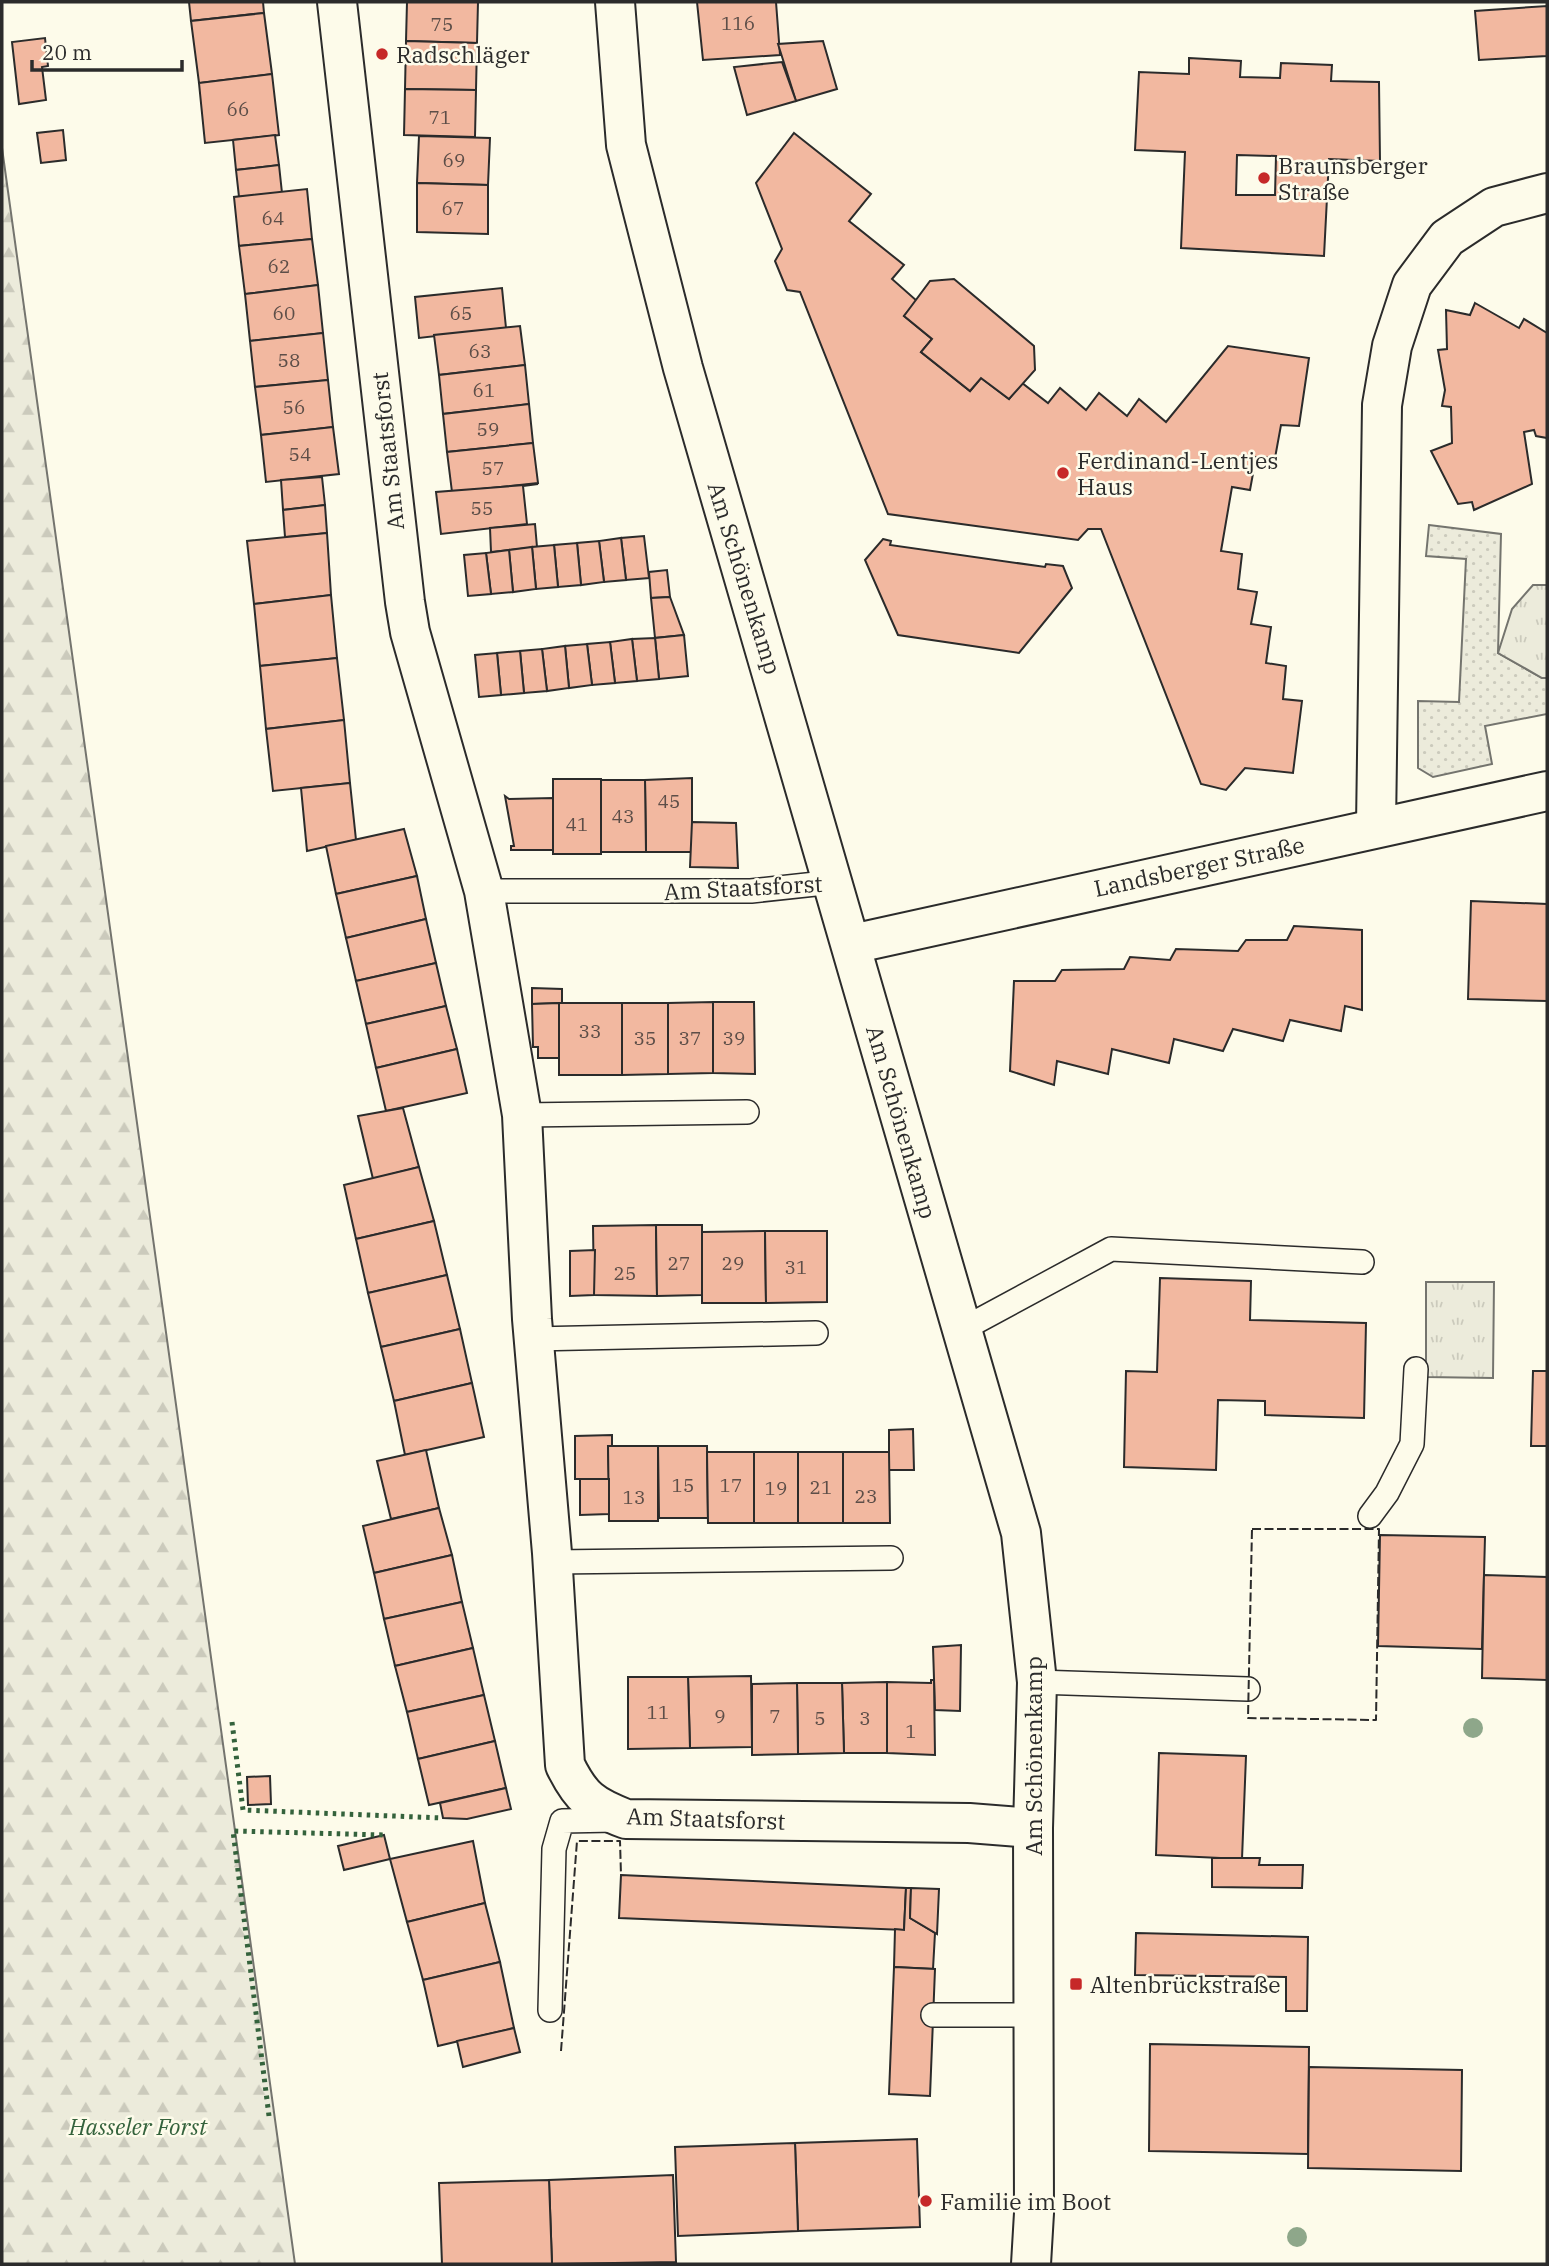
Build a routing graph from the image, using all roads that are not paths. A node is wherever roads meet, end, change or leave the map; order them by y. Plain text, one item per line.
1 (337, 2) edge
2 (615, 2) edge
3 (1547, 193) edge
4 (1547, 790) edge
5 (1376, 826) junction
6 (834, 882) junction
7 (484, 891) junction
8 (852, 944) junction
9 (747, 1112) dead end
10 (522, 1115) junction
11 (1362, 1262) dead end
12 (961, 1330) junction
13 (816, 1333) dead end
14 (533, 1339) junction
15 (1416, 1369) dead end
16 (1370, 1516) dead end
17 (891, 1558) dead end
18 (553, 1562) junction
19 (1037, 1682) junction
20 (1248, 1689) dead end
21 (626, 1819) junction
22 (1033, 1828) junction
23 (550, 2010) dead end
24 (933, 2015) dead end
25 (1034, 2015) junction
26 (1031, 2264) edge

1 - 7 street, Am Staatsforst
2 - 6 street, Am Schönenkamp
3 - 5 street
4 - 5 street, Landsberger Straße
5 - 8 street, Landsberger Straße
6 - 7 lane, Am Staatsforst
6 - 8 street, Am Schönenkamp
7 - 10 street, Am Staatsforst
8 - 12 street, Am Schönenkamp
9 - 10 lane
10 - 14 street, Am Staatsforst
11 - 12 lane
12 - 19 street, Am Schönenkamp
13 - 14 lane
14 - 18 street, Am Staatsforst
15 - 16 lane
17 - 18 lane
18 - 21 street, Am Staatsforst
19 - 20 lane
19 - 22 street, Am Schönenkamp
21 - 22 street, Am Staatsforst
21 - 23 lane
22 - 25 street, Am Schönenkamp
24 - 25 lane
25 - 26 street, Am Schönenkamp

